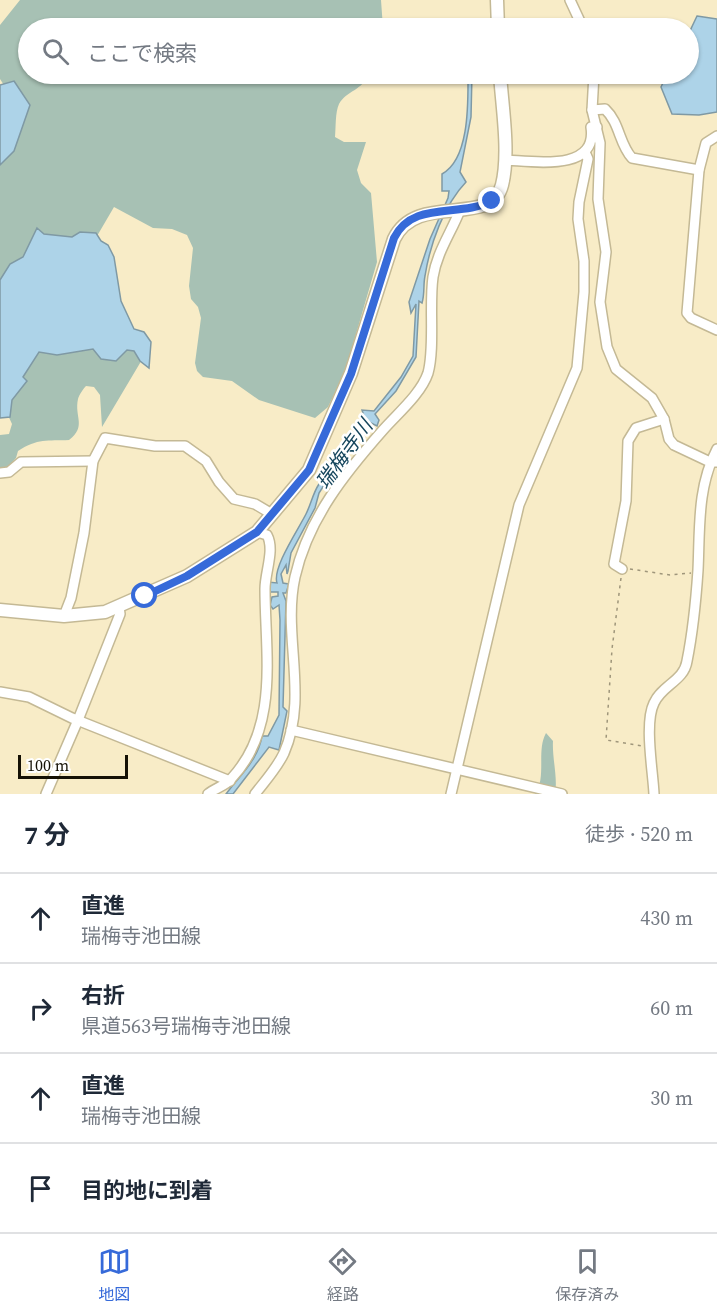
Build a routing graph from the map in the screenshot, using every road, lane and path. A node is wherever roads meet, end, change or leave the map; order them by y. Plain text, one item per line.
1 (497, 0) edge
2 (570, 0) edge
3 (498, 18) edge
4 (578, 18) edge
5 (501, 84) edge
6 (593, 84) edge
7 (592, 110) junction
8 (597, 127) junction
9 (717, 136) edge
10 (585, 152) junction
11 (505, 160) junction
12 (699, 170) junction
13 (460, 210) junction
14 (717, 330) edge
15 (664, 419) junction
16 (717, 449) edge
17 (93, 461) junction
18 (713, 462) edge
19 (0, 473) edge
20 (272, 514) junction
21 (257, 532) junction
22 (622, 569) junction
23 (698, 572) junction
24 (119, 607) junction
25 (0, 610) edge
26 (64, 616) junction
27 (0, 692) edge
28 (78, 720) junction
29 (291, 730) junction
30 (651, 748) junction
31 (457, 768) junction
32 (230, 781) junction
33 (46, 794) edge
34 (208, 794) edge
35 (255, 794) edge
36 (451, 794) edge
37 (562, 794) edge
38 (654, 794) edge

1 - 3 main road
2 - 4 street
5 - 11 main road
6 - 7 street
7 - 8 street
7 - 12 street
8 - 10 street
8 - 15 street
9 - 12 street
10 - 11 street
10 - 31 street
11 - 13 main road
12 - 14 street
13 - 20 main road
13 - 29 street
15 - 18 street
15 - 22 street
16 - 18 street
17 - 19 street
17 - 20 street
17 - 26 street
18 - 23 street
20 - 21 main road
21 - 24 main road
21 - 32 street
22 - 23 path
22 - 30 path
23 - 30 street
24 - 26 main road
24 - 28 street
25 - 26 main road
27 - 28 street
28 - 32 street
28 - 33 street
29 - 31 street
29 - 35 street
30 - 38 street
31 - 36 street
31 - 37 street
32 - 34 street

